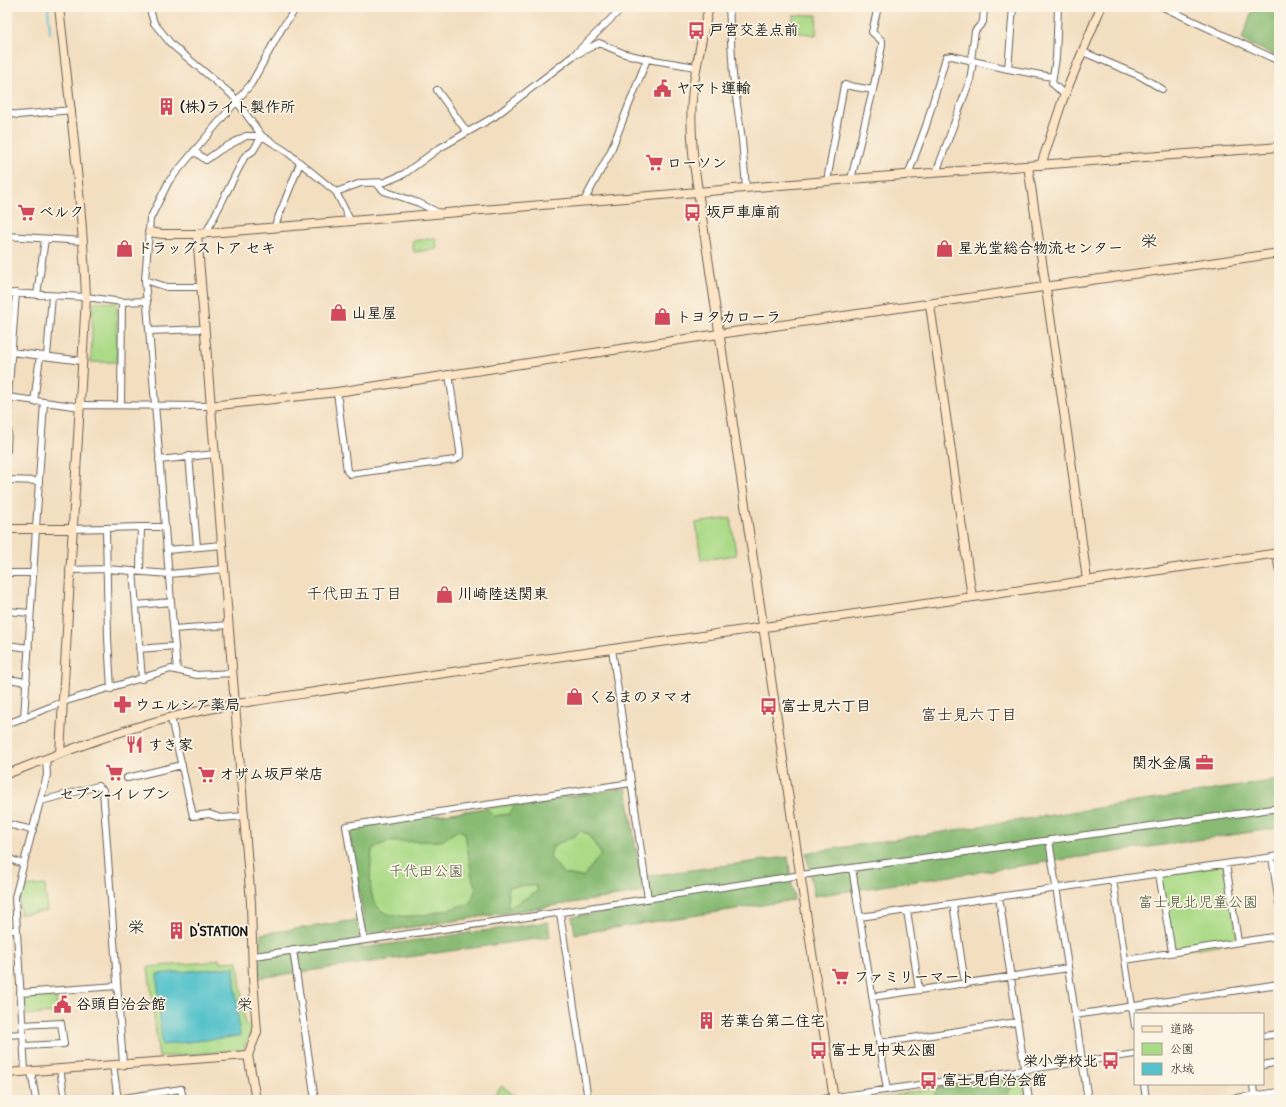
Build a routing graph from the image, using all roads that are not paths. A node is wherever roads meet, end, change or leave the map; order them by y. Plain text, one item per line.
1 (59, 7) edge
2 (152, 7) edge
3 (297, 7) edge
4 (623, 7) edge
5 (709, 7) edge
6 (729, 7) edge
7 (878, 7) edge
8 (984, 7) edge
9 (1013, 7) edge
10 (1058, 7) edge
11 (1101, 7) edge
12 (1163, 7) edge
13 (1083, 52) junction
14 (573, 56) junction
15 (647, 59) junction
16 (972, 61) junction
17 (1279, 61) edge
18 (696, 68) junction
19 (1008, 68) junction
20 (1052, 77) junction
21 (1162, 89) dead end
22 (436, 90) dead end
23 (873, 90) junction
24 (1065, 94) junction
25 (236, 100) junction
26 (72, 110) junction
27 (7, 114) edge
28 (467, 132) junction
29 (262, 136) junction
30 (1279, 147) edge
31 (194, 151) junction
32 (300, 163) junction
33 (1041, 165) junction
34 (1028, 166) junction
35 (936, 173) junction
36 (908, 175) junction
37 (851, 179) junction
38 (827, 181) junction
39 (376, 183) junction
40 (746, 188) junction
41 (336, 192) junction
42 (698, 193) junction
43 (584, 202) junction
44 (441, 215) junction
45 (351, 222) junction
46 (274, 228) junction
47 (149, 232) junction
48 (206, 233) junction
49 (197, 234) junction
50 (7, 237) edge
51 (45, 239) junction
52 (84, 241) junction
53 (1279, 253) edge
54 (145, 280) junction
55 (200, 287) junction
56 (1045, 288) junction
57 (7, 293) edge
58 (16, 293) junction
59 (38, 295) junction
60 (52, 296) junction
61 (86, 297) junction
62 (147, 301) junction
63 (122, 302) junction
64 (930, 304) junction
65 (203, 329) junction
66 (149, 331) junction
67 (719, 334) junction
68 (11, 352) junction
69 (40, 356) junction
70 (47, 356) junction
71 (83, 361) junction
72 (9, 367) edge
73 (449, 374) junction
74 (337, 392) junction
75 (8, 398) edge
76 (34, 402) junction
77 (44, 402) junction
78 (121, 405) junction
79 (81, 406) junction
80 (156, 406) junction
81 (210, 406) junction
82 (8, 425) edge
83 (7, 450) edge
84 (215, 454) junction
85 (189, 456) junction
86 (159, 460) junction
87 (7, 480) edge
88 (39, 481) junction
89 (141, 527) junction
90 (165, 527) junction
91 (106, 528) junction
92 (7, 529) edge
93 (35, 529) junction
94 (71, 529) junction
95 (222, 545) junction
96 (197, 546) junction
97 (167, 550) junction
98 (1278, 553) edge
99 (1279, 567) edge
100 (106, 569) junction
101 (224, 569) junction
102 (69, 570) junction
103 (133, 571) junction
104 (140, 571) junction
105 (7, 573) edge
106 (32, 573) junction
107 (168, 574) junction
108 (1087, 580) junction
109 (972, 597) junction
110 (171, 602) junction
111 (136, 605) junction
112 (7, 611) edge
113 (30, 614) junction
114 (229, 625) junction
115 (763, 628) junction
116 (174, 629) junction
117 (7, 645) edge
118 (175, 646) junction
119 (29, 648) junction
120 (139, 649) junction
121 (612, 649) junction
122 (177, 670) junction
123 (232, 672) junction
124 (7, 679) edge
125 (142, 679) junction
126 (26, 682) junction
127 (111, 688) junction
128 (63, 702) junction
129 (235, 705) junction
130 (24, 718) junction
131 (171, 718) junction
132 (7, 724) edge
133 (60, 754) junction
134 (46, 759) junction
135 (182, 765) junction
136 (7, 774) edge
137 (127, 778) dead end
138 (631, 784) junction
139 (41, 801) junction
140 (1279, 808) edge
141 (244, 816) junction
142 (7, 824) edge
143 (33, 830) junction
144 (1049, 840) junction
145 (1276, 857) edge
146 (7, 858) edge
147 (23, 864) junction
148 (1226, 864) junction
149 (852, 868) junction
150 (1159, 874) junction
151 (802, 875) junction
152 (1113, 880) junction
153 (1057, 889) junction
154 (999, 897) junction
155 (648, 899) junction
156 (953, 904) junction
157 (1279, 904) edge
158 (907, 910) junction
159 (560, 912) junction
160 (860, 917) junction
161 (7, 930) edge
162 (16, 930) junction
163 (1279, 936) edge
164 (364, 939) junction
165 (1238, 942) junction
166 (293, 950) junction
167 (1172, 952) junction
168 (254, 956) junction
169 (1125, 960) junction
170 (1068, 968) junction
171 (1010, 977) junction
172 (965, 984) junction
173 (1279, 984) edge
174 (117, 986) junction
175 (919, 990) junction
176 (20, 993) junction
177 (872, 997) junction
178 (1132, 1006) junction
179 (1075, 1015) junction
180 (1134, 1019) edge
181 (1017, 1022) junction
182 (22, 1025) junction
183 (22, 1034) junction
184 (1279, 1034) edge
185 (7, 1035) edge
186 (1264, 1036) edge
187 (879, 1043) junction
188 (23, 1046) junction
189 (1134, 1054) edge
190 (248, 1055) junction
191 (1082, 1061) junction
192 (1279, 1062) edge
193 (123, 1064) junction
194 (113, 1065) junction
195 (1264, 1065) edge
196 (60, 1069) junction
197 (1024, 1069) junction
198 (28, 1072) junction
199 (7, 1073) edge
200 (1144, 1085) edge
201 (1253, 1085) edge
202 (886, 1090) junction
203 (1279, 1092) edge
204 (1254, 1095) junction
205 (834, 1099) edge
206 (36, 1100) edge
207 (65, 1100) edge
208 (116, 1100) edge
209 (183, 1100) edge
210 (256, 1100) edge
211 (315, 1100) edge
212 (588, 1100) edge
213 (814, 1100) edge
214 (1029, 1100) edge
215 (1088, 1100) edge
216 (1146, 1100) edge
217 (1222, 1100) edge

1 - 26 street
2 - 25 street
3 - 25 street
4 - 14 street
5 - 18 street
6 - 40 street
7 - 23 street
8 - 16 street
9 - 19 street
10 - 20 street
11 - 13 street
12 - 17 street
13 - 21 street
13 - 24 street
14 - 15 street
14 - 28 street
15 - 18 street
15 - 43 street
16 - 19 street
16 - 35 street
16 - 36 street
18 - 42 street
19 - 20 street
20 - 24 street
22 - 28 street
23 - 37 street
23 - 38 street
24 - 33 street
25 - 29 street
25 - 31 street
26 - 27 street
26 - 52 street
28 - 39 street
29 - 31 street
29 - 32 street
29 - 48 street
30 - 33 street
31 - 47 street
32 - 41 street
32 - 46 street
33 - 34 street
34 - 35 street
34 - 56 street
35 - 36 street
36 - 37 street
37 - 38 street
38 - 40 street
39 - 41 street
39 - 44 street
40 - 42 street
41 - 45 street
42 - 43 street
42 - 67 street
43 - 44 street
44 - 45 street
45 - 46 street
46 - 48 street
47 - 49 street
47 - 54 street
48 - 49 street
49 - 55 street
50 - 51 street
51 - 52 street
51 - 59 street
52 - 61 street
53 - 56 street
54 - 55 street
54 - 62 street
55 - 65 street
56 - 64 street
56 - 108 street
57 - 58 street
58 - 59 street
58 - 68 street
59 - 60 street
60 - 61 street
60 - 70 street
61 - 63 street
61 - 71 street
62 - 63 street
62 - 66 street
63 - 78 street
64 - 67 street
64 - 109 street
65 - 66 street
65 - 81 street
66 - 80 street
67 - 73 street
67 - 115 street
68 - 69 street
68 - 72 street
69 - 70 street
69 - 76 street
70 - 71 street
71 - 79 street
72 - 75 street
73 - 74 street
73 - 74 street
74 - 81 street
75 - 76 street
75 - 82 street
76 - 77 street
77 - 79 street
77 - 88 street
78 - 79 street
78 - 80 street
79 - 94 street
80 - 81 street
80 - 86 street
81 - 84 street
82 - 83 street
84 - 85 street
84 - 95 street
85 - 86 street
85 - 96 street
86 - 90 street
87 - 88 street
88 - 93 street
89 - 90 street
89 - 91 street
89 - 104 street
90 - 97 street
91 - 94 street
91 - 100 street
92 - 93 street
93 - 94 street
93 - 106 street
94 - 102 street
95 - 96 street
95 - 101 street
96 - 97 street
97 - 107 street
98 - 99 street
98 - 108 street
100 - 102 street
100 - 103 street
100 - 127 street
101 - 107 street
101 - 114 street
102 - 128 street
103 - 104 street
103 - 111 street
104 - 107 street
105 - 106 street
106 - 113 street
107 - 110 street
108 - 109 street
109 - 115 street
110 - 111 street
110 - 116 street
111 - 120 street
112 - 113 street
113 - 119 street
114 - 116 street
114 - 123 street
115 - 121 street
115 - 151 street
116 - 118 street
117 - 119 street
118 - 120 street
118 - 122 street
119 - 126 street
120 - 125 street
121 - 129 street
121 - 138 street
122 - 123 street
122 - 125 street
123 - 129 street
124 - 126 street
125 - 127 street
126 - 130 street
127 - 128 street
128 - 130 street
128 - 133 street
129 - 131 street
129 - 141 street
130 - 132 street
131 - 133 street
131 - 135 street
133 - 134 street
134 - 136 street
134 - 139 street
135 - 137 street
135 - 141 street
138 - 155 street
138 - 164 street
139 - 143 street
139 - 174 street
140 - 144 street
141 - 168 street
142 - 143 street
143 - 147 street
144 - 149 street
144 - 153 street
145 - 148 street
145 - 157 street
146 - 147 street
147 - 162 street
148 - 150 street
148 - 165 street
149 - 151 street
149 - 160 street
150 - 152 street
150 - 167 street
151 - 155 street
151 - 205 street
152 - 153 street
152 - 169 street
153 - 154 street
153 - 170 street
154 - 156 street
154 - 171 street
155 - 159 street
156 - 158 street
156 - 172 street
158 - 160 street
158 - 175 street
159 - 164 street
159 - 212 street
160 - 177 street
161 - 162 street
162 - 176 street
163 - 165 street
164 - 166 street
165 - 167 street
166 - 168 street
166 - 211 street
167 - 169 street
168 - 190 street
169 - 178 street
170 - 171 street
170 - 179 street
171 - 172 street
171 - 181 street
172 - 175 street
173 - 178 street
174 - 176 street
174 - 193 street
175 - 177 street
176 - 182 street
177 - 187 street
178 - 179 street
178 - 180 street
179 - 191 street
181 - 187 street
181 - 197 street
182 - 183 street
182 - 188 street
183 - 185 street
183 - 188 street
184 - 186 street
187 - 202 street
188 - 198 street
189 - 191 street
190 - 193 street
190 - 210 street
191 - 197 street
191 - 215 street
192 - 195 street
193 - 194 street
194 - 196 street
194 - 208 street
196 - 198 street
196 - 207 street
197 - 202 street
197 - 214 street
198 - 199 street
198 - 206 street
200 - 216 street
201 - 204 street
202 - 205 street
203 - 204 street
204 - 217 street
205 - 213 street
208 - 209 street

